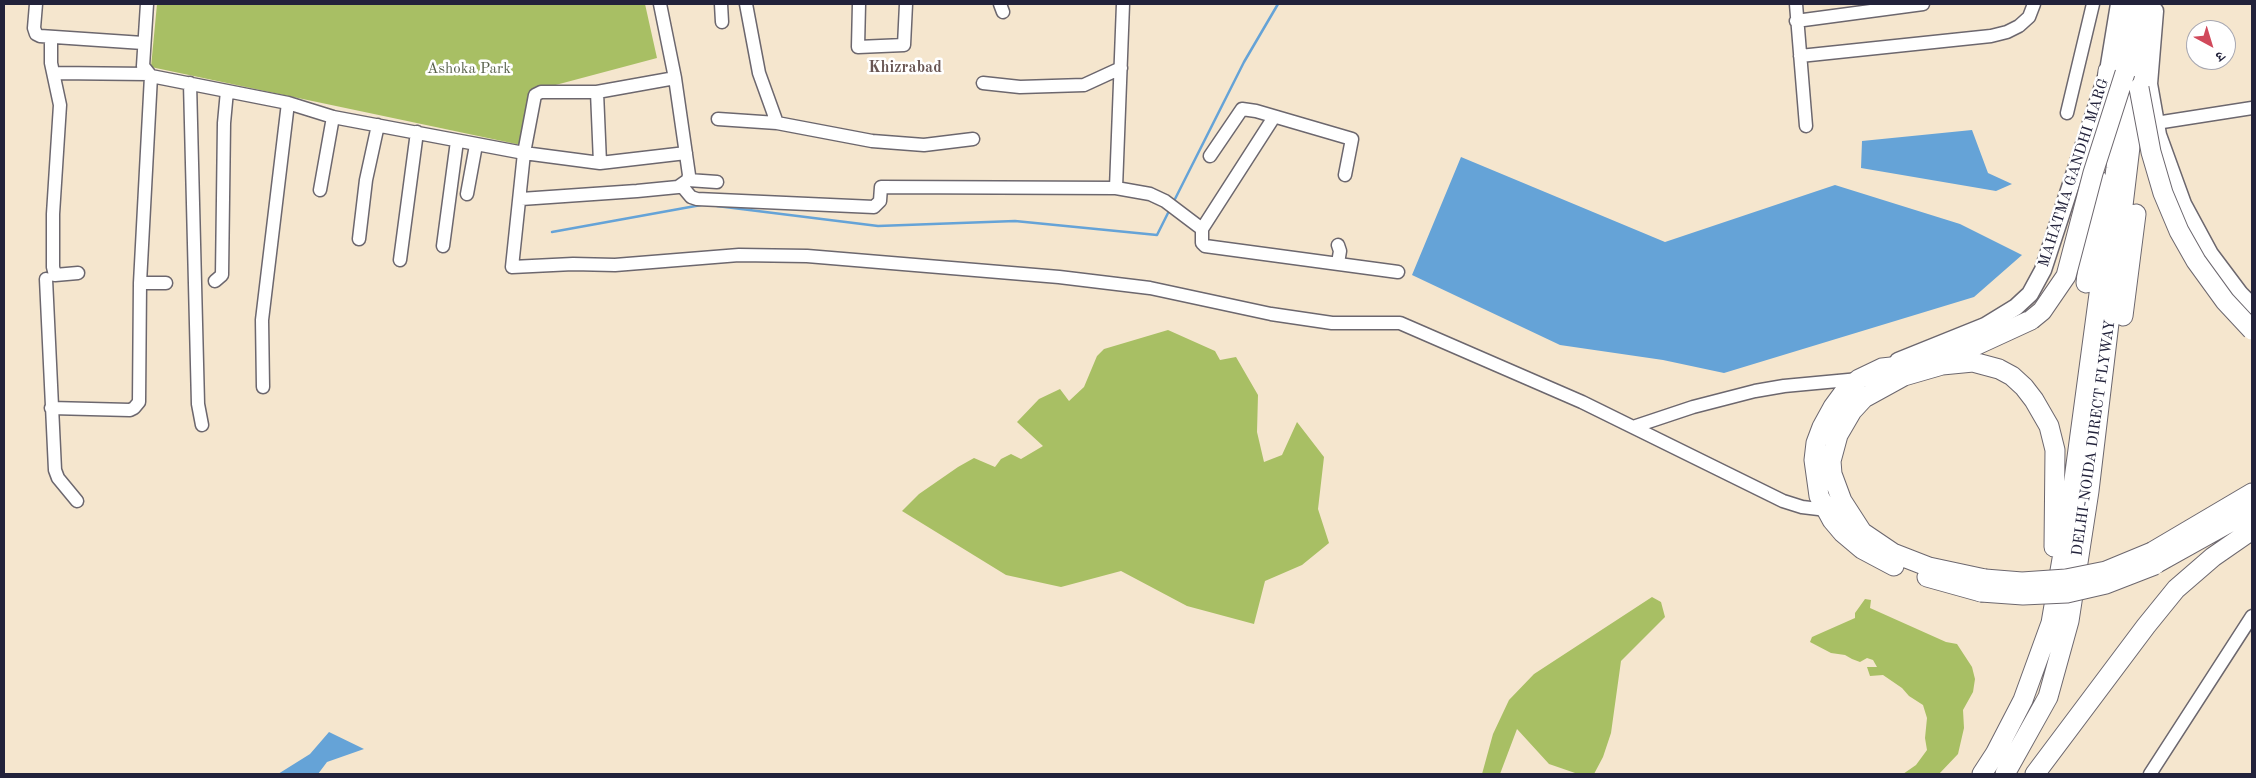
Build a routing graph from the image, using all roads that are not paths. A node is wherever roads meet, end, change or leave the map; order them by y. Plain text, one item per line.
1 (36, 4) edge
2 (147, 4) edge
3 (660, 4) edge
4 (721, 4) edge
5 (746, 4) edge
6 (859, 4) edge
7 (906, 4) edge
8 (1123, 4) edge
9 (1796, 4) edge
10 (1923, 4) edge
11 (2034, 4) edge
12 (2093, 4) edge
13 (2119, 4) edge
14 (2134, 4) edge
15 (2147, 4) edge
16 (2155, 4) edge
17 (722, 22) dead end
18 (1796, 22) junction
19 (51, 38) junction
20 (143, 43) junction
21 (1800, 56) junction
22 (1122, 68) junction
23 (2116, 72) junction
24 (55, 73) junction
25 (150, 75) junction
26 (675, 78) junction
27 (190, 83) junction
28 (983, 83) dead end
29 (2144, 86) junction
30 (227, 91) junction
31 (597, 92) junction
32 (288, 103) junction
33 (2252, 108) edge
34 (2067, 112) dead end
35 (333, 117) junction
36 (1274, 117) junction
37 (718, 119) dead end
38 (777, 123) junction
39 (2156, 123) junction
40 (378, 126) junction
41 (1806, 126) dead end
42 (417, 132) junction
43 (973, 138) dead end
44 (457, 141) junction
45 (476, 145) junction
46 (686, 152) junction
47 (524, 154) junction
48 (1210, 156) dead end
49 (600, 163) junction
50 (1345, 175) dead end
51 (684, 182) junction
52 (717, 182) dead end
53 (1116, 188) junction
54 (320, 190) dead end
55 (467, 194) dead end
56 (521, 199) junction
57 (1202, 228) junction
58 (359, 239) dead end
59 (1338, 245) dead end
60 (443, 246) dead end
61 (400, 260) dead end
62 (1338, 264) junction
63 (1398, 272) dead end
64 (78, 273) dead end
65 (46, 279) dead end
66 (215, 281) dead end
67 (140, 283) junction
68 (166, 283) dead end
69 (2252, 306) edge
70 (2252, 330) edge
71 (1882, 368) junction
72 (1859, 380) junction
73 (263, 387) dead end
74 (51, 408) junction
75 (202, 425) dead end
76 (1634, 427) junction
77 (2080, 491) junction
78 (2252, 493) edge
79 (77, 501) dead end
80 (1827, 510) junction
81 (2252, 510) edge
82 (2252, 530) edge
83 (2054, 540) junction
84 (2153, 558) junction
85 (2078, 562) junction
86 (1983, 586) junction
87 (2252, 616) edge
88 (2051, 623) junction
89 (1982, 774) edge
90 (2005, 774) edge
91 (2035, 774) edge
92 (2150, 774) edge

1 - 19 street
2 - 20 street
3 - 26 street
4 - 17 street
5 - 38 street
6 - 7 street
8 - 22 street
9 - 18 street
10 - 18 street
11 - 21 street
12 - 34 street
13 - 23 main road, MAHATMA GANDHI MARG
14 - 23 highway
15 - 29 highway
16 - 29 main road
18 - 21 street
19 - 20 street
19 - 24 street
20 - 25 street
21 - 41 street
22 - 28 street
22 - 53 street
23 - 71 main road, MAHATMA GANDHI MARG
23 - 71 highway, bridge
23 - 77 highway, DELHI-NOIDA DIRECT FLYWAY, bridge
23 - 83 highway
24 - 25 street
24 - 64 street
25 - 27 street
25 - 67 street
26 - 31 street
26 - 46 street
27 - 30 street
27 - 75 street
29 - 39 main road
29 - 70 highway, bridge
29 - 77 highway, DELHI-NOIDA DIRECT FLYWAY
29 - 85 highway
30 - 32 street
30 - 66 street
31 - 47 street
31 - 49 street
32 - 35 street
32 - 73 street
33 - 39 street
35 - 40 street
35 - 54 street
36 - 48 street
36 - 50 street
36 - 57 street
37 - 38 street
38 - 43 street
39 - 69 main road
40 - 42 street
40 - 58 street
42 - 44 street
42 - 61 street
44 - 45 street
44 - 60 street
45 - 47 street
45 - 55 street
46 - 49 street
46 - 51 street
47 - 49 street
47 - 56 street
51 - 52 street
51 - 53 street
51 - 56 street
53 - 57 street
56 - 76 street
57 - 62 street
59 - 62 street
62 - 63 street
65 - 74 street
67 - 68 street
67 - 74 street
71 - 72 highway
72 - 76 street
72 - 80 highway
74 - 79 street
76 - 80 street
77 - 85 highway, DELHI-NOIDA DIRECT FLYWAY
77 - 88 highway, DELHI-NOIDA DIRECT FLYWAY
78 - 84 highway
80 - 86 highway
81 - 84 highway
82 - 91 highway
83 - 86 highway
83 - 88 highway
84 - 86 highway, bridge
85 - 90 highway, DELHI-NOIDA DIRECT FLYWAY
87 - 92 street
88 - 89 highway

